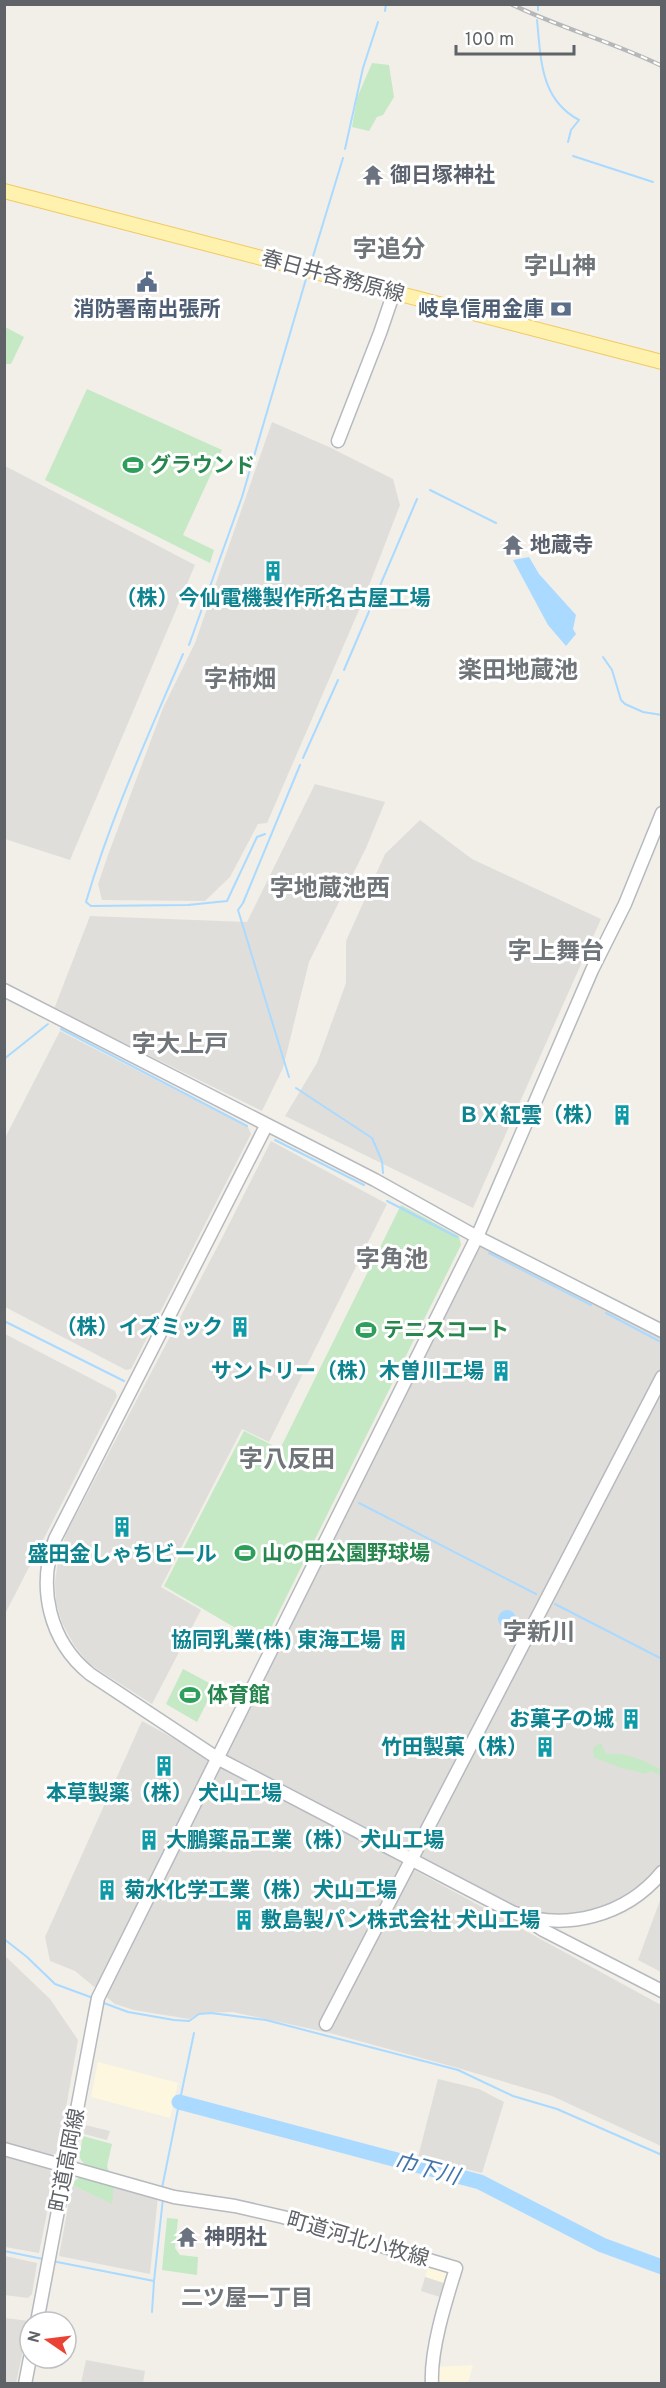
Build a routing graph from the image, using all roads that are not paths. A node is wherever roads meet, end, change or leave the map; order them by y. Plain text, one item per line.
1 (4, 191) edge
2 (394, 292) junction
3 (662, 362) edge
4 (338, 441) dead end
5 (662, 813) edge
6 (4, 990) edge
7 (266, 1126) junction
8 (477, 1237) junction
9 (662, 1331) edge
10 (662, 1377) edge
11 (217, 1758) junction
12 (411, 1860) junction
13 (662, 1872) edge
14 (521, 1915) junction
15 (662, 1991) edge
16 (326, 2024) dead end
17 (4, 2150) edge
18 (66, 2167) junction
19 (39, 2310) edge
20 (432, 2384) edge

1 - 2 main road, 春日井各務原線
2 - 3 main road, 春日井各務原線
2 - 4 street
5 - 8 street, 町道高岡線
6 - 7 street
7 - 8 street
7 - 11 street
8 - 9 street
8 - 11 street, 町道高岡線
10 - 12 street
11 - 12 street
11 - 18 street, 町道高岡線
12 - 14 street
12 - 16 street
13 - 14 street
14 - 15 street
17 - 18 street, 町道河北小牧線
18 - 19 street, 町道高岡線
18 - 20 street, 町道河北小牧線

